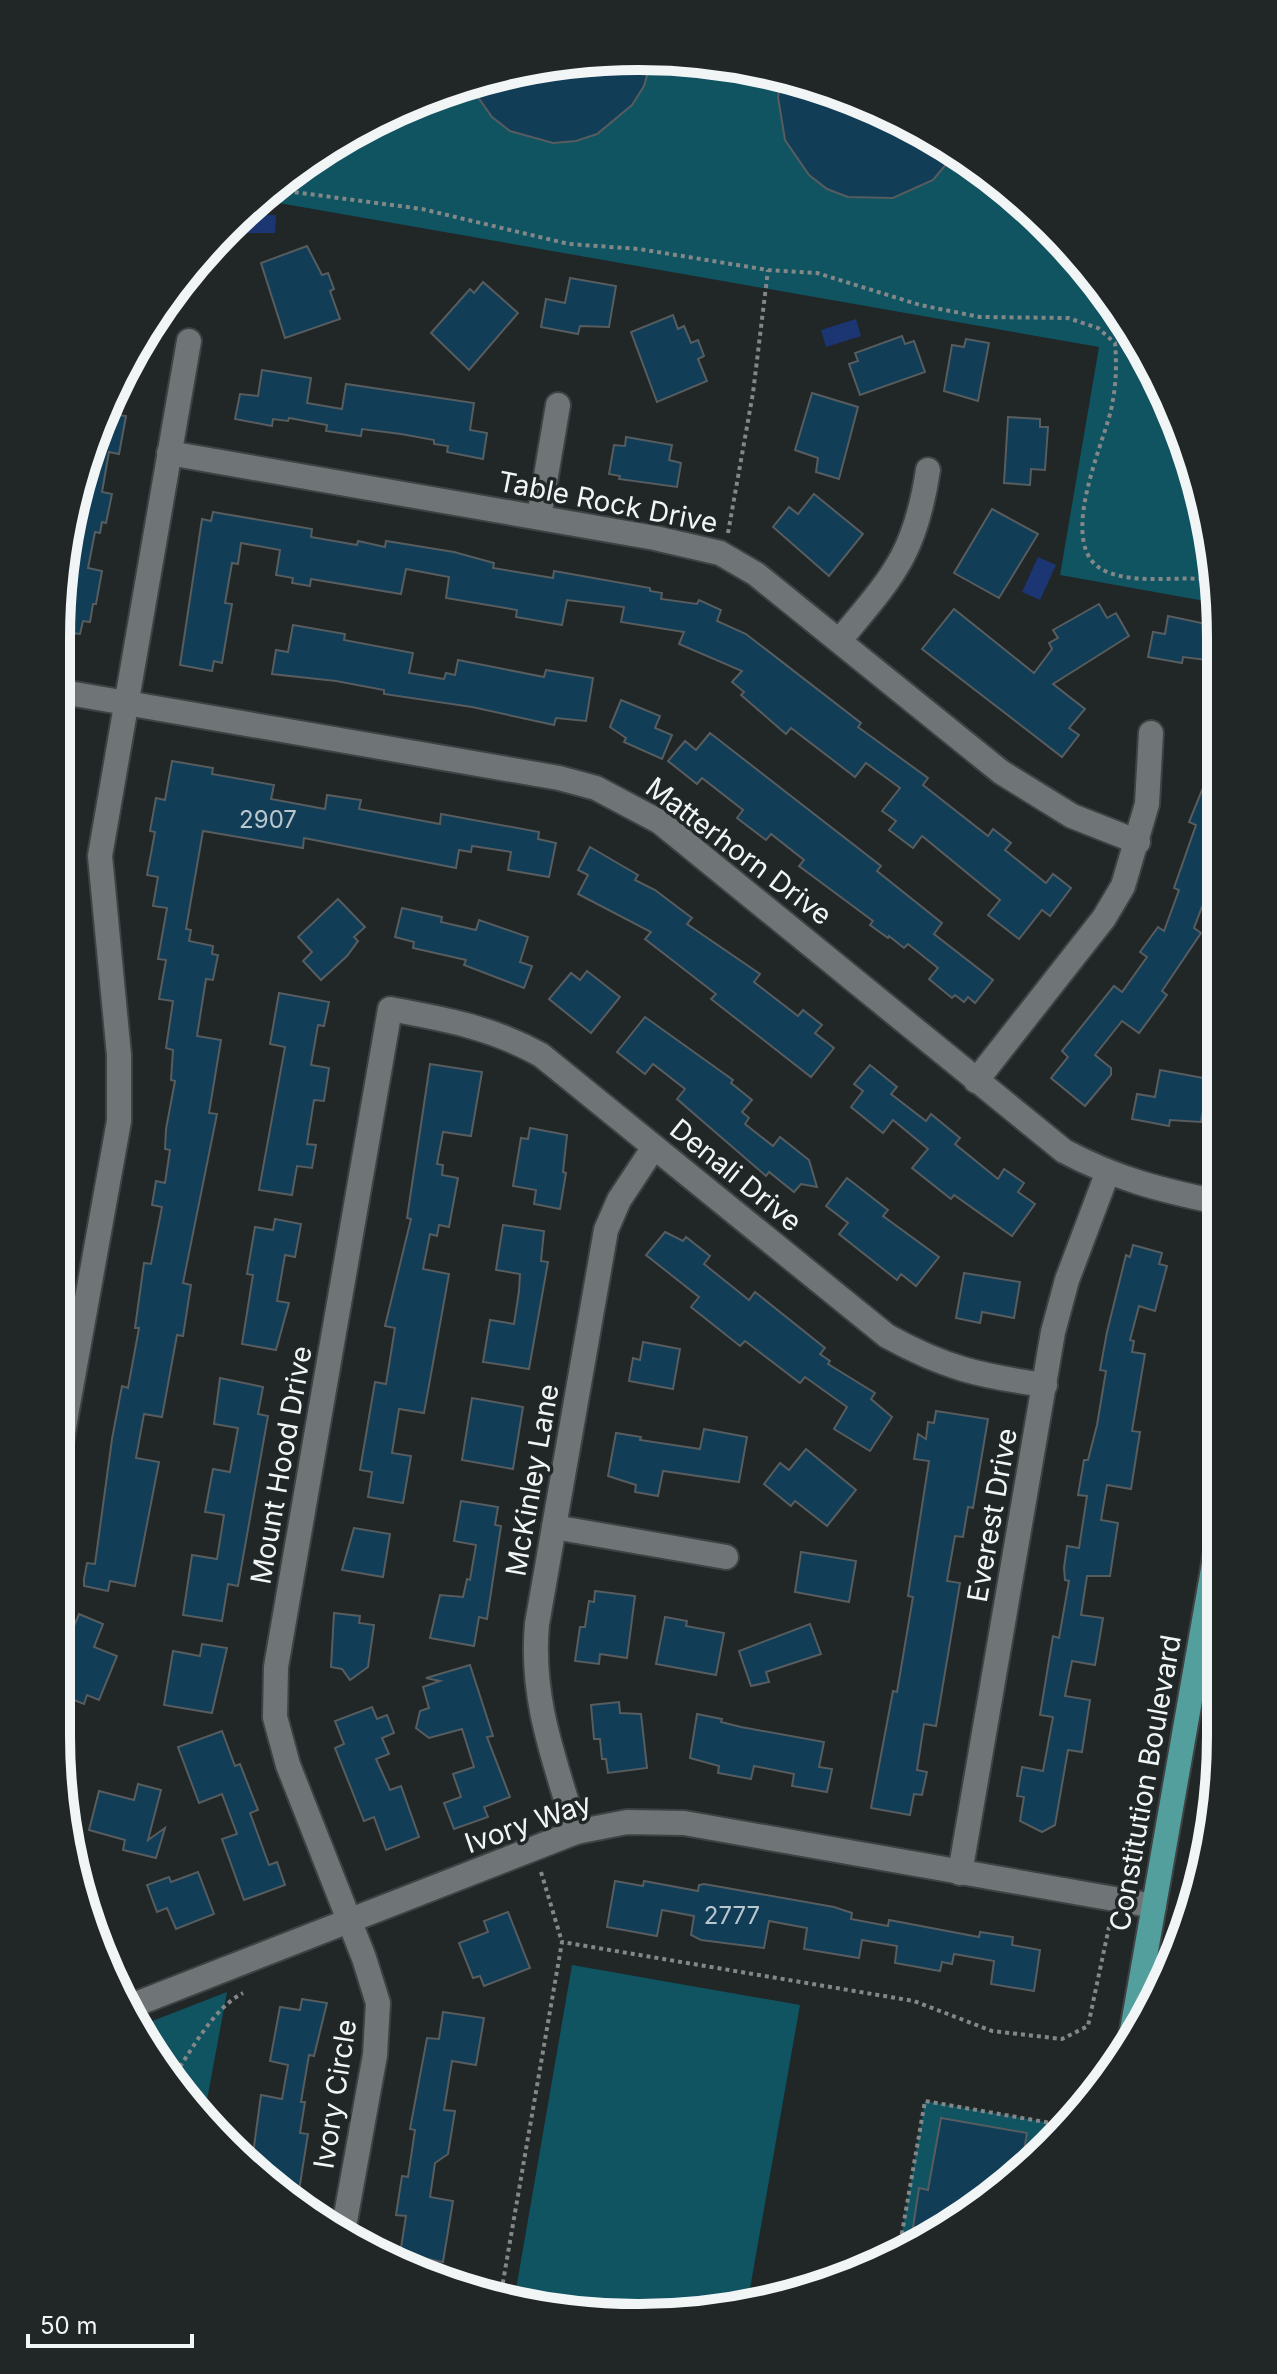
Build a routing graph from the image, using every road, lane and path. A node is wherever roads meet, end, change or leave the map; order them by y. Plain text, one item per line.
1 (287, 191) edge
2 (768, 270) junction
3 (189, 341) dead end
4 (558, 405) dead end
5 (169, 453) junction
6 (928, 470) dead end
7 (539, 517) junction
8 (725, 540) dead end
9 (1204, 580) edge
10 (840, 640) junction
11 (70, 693) edge
12 (125, 703) junction
13 (1151, 733) dead end
14 (1138, 842) junction
15 (390, 1009) joint
16 (976, 1081) junction
17 (654, 1147) junction
18 (1107, 1174) junction
19 (1207, 1200) edge
20 (1045, 1385) junction
21 (70, 1393) edge
22 (554, 1527) junction
23 (726, 1557) dead end
24 (1207, 1603) edge
25 (576, 1832) junction
26 (541, 1872) dead end
27 (960, 1873) junction
28 (1154, 1906) junction
29 (348, 1922) junction
30 (1109, 1927) dead end
31 (562, 1942) junction
32 (243, 1993) dead end
33 (137, 2003) edge
34 (1135, 2011) edge
35 (178, 2069) edge
36 (1053, 2123) edge
37 (345, 2222) edge
38 (901, 2239) edge
39 (502, 2287) edge

1 - 2 path
2 - 8 path
2 - 9 path
3 - 5 street
4 - 7 street
5 - 7 street, Table Rock Drive
5 - 12 street
6 - 10 street
7 - 10 street, Table Rock Drive
10 - 14 street, Table Rock Drive
11 - 12 street, Matterhorn Drive
12 - 16 street, Matterhorn Drive
12 - 21 street
13 - 14 street
14 - 16 street
15 - 17 street, Denali Drive
15 - 29 street, Mount Hood Drive
16 - 18 street, Matterhorn Drive
17 - 20 street, Denali Drive
17 - 22 street, McKinley Lane
18 - 19 street, Matterhorn Drive
18 - 20 street, Everest Drive
20 - 27 street, Everest Drive
22 - 23 street
22 - 25 street, McKinley Lane
24 - 28 main road, Constitution Boulevard
25 - 27 street, Ivory Way
25 - 29 street, Ivory Way
26 - 31 path
27 - 28 street, Ivory Way
28 - 34 main road, Constitution Boulevard
29 - 33 street, Ivory Way
29 - 37 street, Ivory Circle
30 - 31 path
31 - 39 path
32 - 35 path
36 - 38 path

